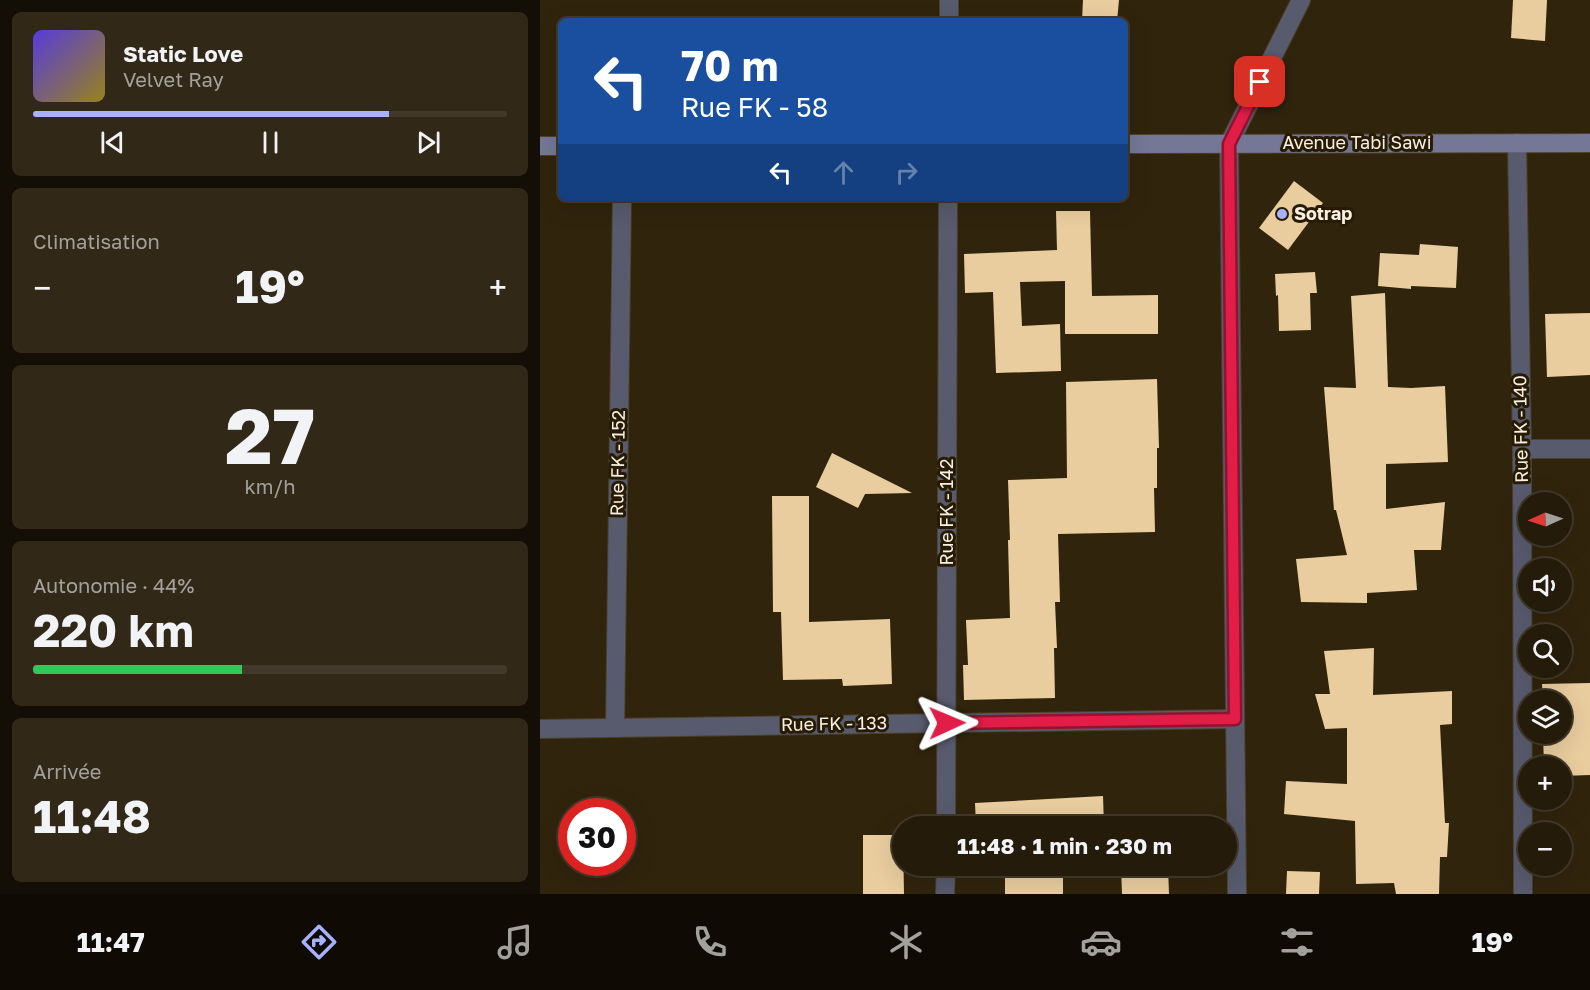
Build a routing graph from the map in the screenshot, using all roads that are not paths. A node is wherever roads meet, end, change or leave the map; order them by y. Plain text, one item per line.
1 (949, 0) edge
2 (1300, 0) edge
3 (949, 18) edge
4 (1517, 143) junction
5 (1590, 143) edge
6 (1128, 144) edge
7 (1229, 144) junction
8 (540, 146) edge
9 (558, 146) edge
10 (622, 201) edge
11 (948, 201) edge
12 (1522, 449) junction
13 (1590, 449) edge
14 (1235, 719) junction
15 (947, 723) junction
16 (615, 728) junction
17 (540, 729) edge
18 (946, 816) edge
19 (946, 876) edge
20 (945, 894) edge
21 (1237, 894) edge
22 (1523, 894) edge

1 - 3 street
2 - 7 street
4 - 5 street, Avenue Tabi Sawi
4 - 7 street, Avenue Tabi Sawi
4 - 12 street, Rue FK - 140
6 - 7 street, Avenue Tabi Sawi
7 - 14 street
8 - 9 street
10 - 16 street, Rue FK - 152
11 - 15 street, Rue FK - 142
12 - 13 street
12 - 22 street, Rue FK - 140
14 - 15 street, Rue FK - 133
14 - 21 street
15 - 16 street, Rue FK - 133
15 - 18 street, Rue FK - 142
16 - 17 street, Rue FK - 133
19 - 20 street

